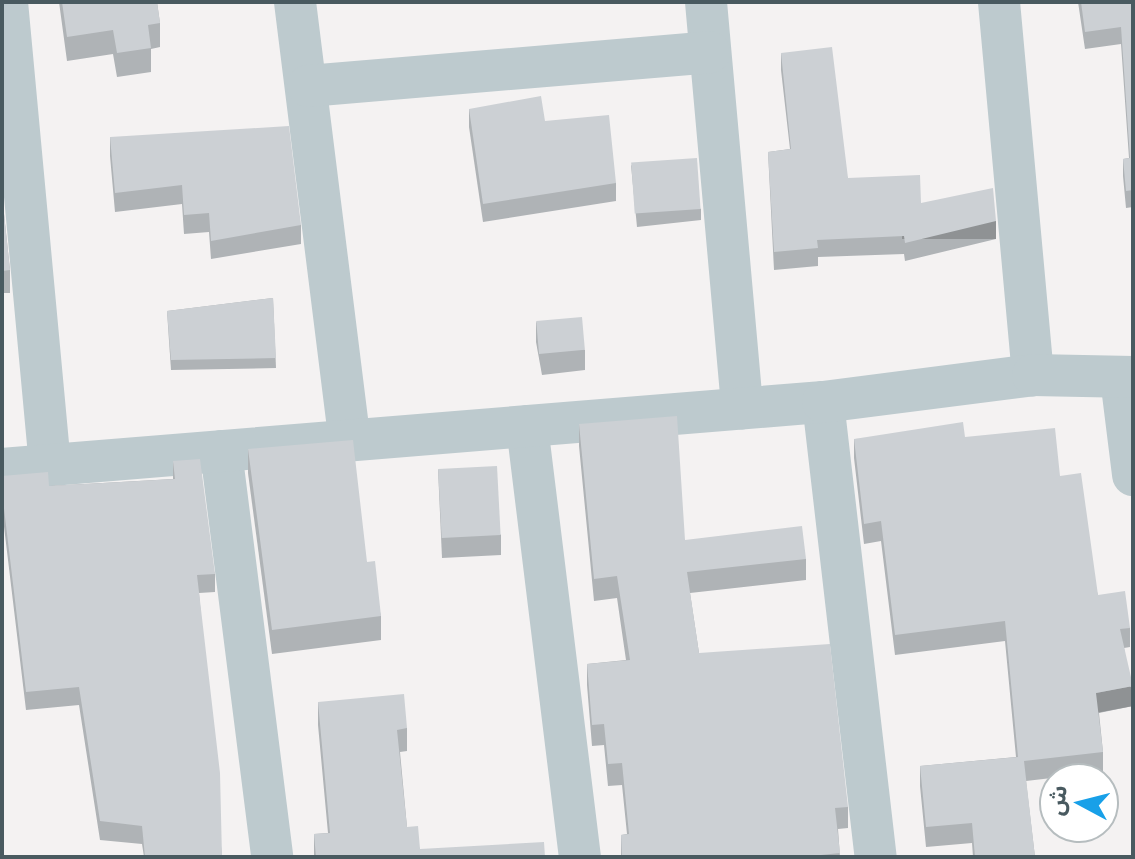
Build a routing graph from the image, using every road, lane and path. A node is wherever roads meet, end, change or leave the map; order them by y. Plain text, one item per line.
1 (7, 2) edge
2 (295, 2) edge
3 (706, 2) edge
4 (999, 2) edge
5 (710, 52) junction
6 (308, 86) junction
7 (1033, 375) junction
8 (1127, 378) edge
9 (823, 402) junction
10 (742, 408) junction
11 (527, 426) junction
12 (349, 438) junction
13 (221, 451) junction
14 (50, 465) junction
15 (2, 469) edge
16 (1133, 475) edge
17 (272, 857) edge
18 (580, 857) edge
19 (876, 857) edge

1 - 14 street
2 - 6 street
3 - 5 street
4 - 7 street
5 - 6 street
5 - 10 street
6 - 12 street
7 - 8 street
7 - 9 street
8 - 16 street
9 - 10 street
9 - 19 street
10 - 11 street
11 - 12 street
11 - 18 street
12 - 13 street
13 - 14 street
13 - 17 street
14 - 15 street

